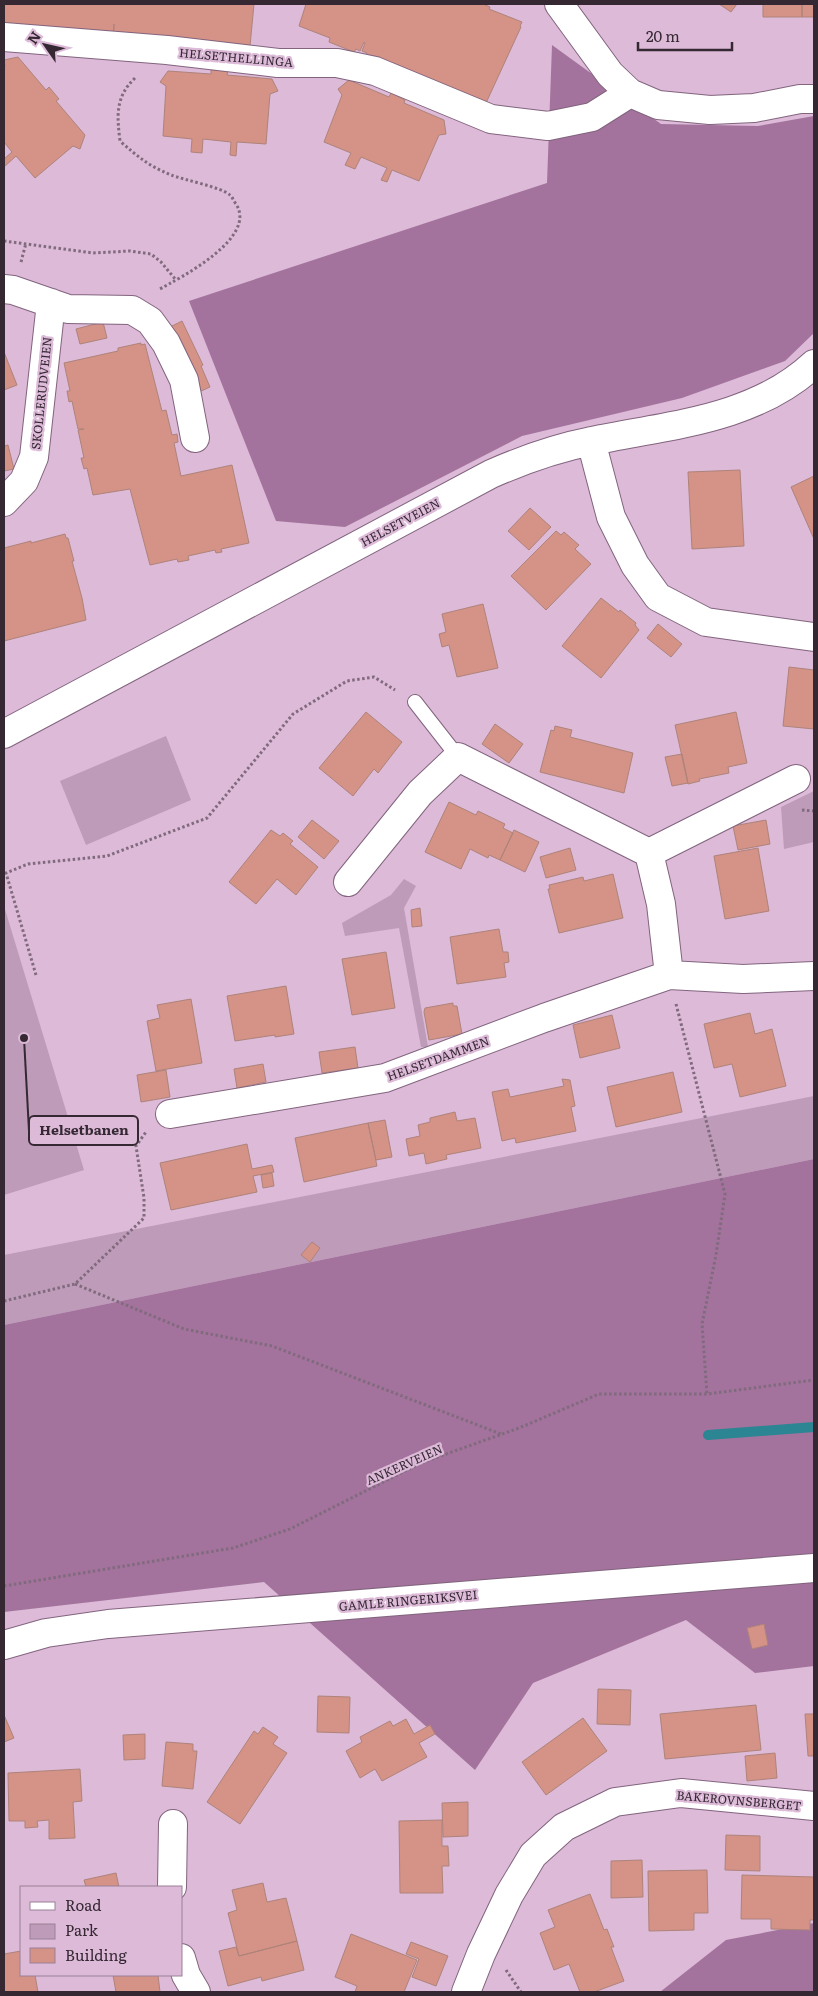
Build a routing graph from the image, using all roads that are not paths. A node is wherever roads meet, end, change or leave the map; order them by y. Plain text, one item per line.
1 (559, 4) edge
2 (4, 37) edge
3 (630, 93) junction
4 (814, 99) edge
5 (4, 289) edge
6 (52, 303) junction
7 (814, 364) edge
8 (195, 438) dead end
9 (591, 441) junction
10 (4, 502) edge
11 (814, 637) edge
12 (415, 702) road end
13 (4, 734) edge
14 (458, 757) junction
15 (796, 779) dead end
16 (649, 853) junction
17 (348, 882) dead end
18 (668, 975) junction
19 (814, 976) edge
20 (170, 1114) road end
21 (814, 1568) edge
22 (4, 1645) edge
23 (814, 1806) edge
24 (173, 1824) dead end
25 (172, 1886) edge
26 (182, 1961) edge
27 (196, 1992) edge
28 (466, 1992) edge

1 - 3 street
2 - 3 street, HELSETHELLINGA
3 - 4 street
5 - 6 street
6 - 8 street
6 - 10 street, SKOLLERUDVEIEN
7 - 9 street, HELSETVEIEN
9 - 11 street
9 - 13 street, HELSETVEIEN
12 - 14 lane
14 - 16 street
14 - 17 street
15 - 16 street
16 - 18 street
18 - 19 street, HELSETDAMMEN
18 - 20 street, HELSETDAMMEN
21 - 22 street, GAMLE RINGERIKSVEI
23 - 28 street, BAKEROVNSBERGET
24 - 25 street
26 - 27 street

